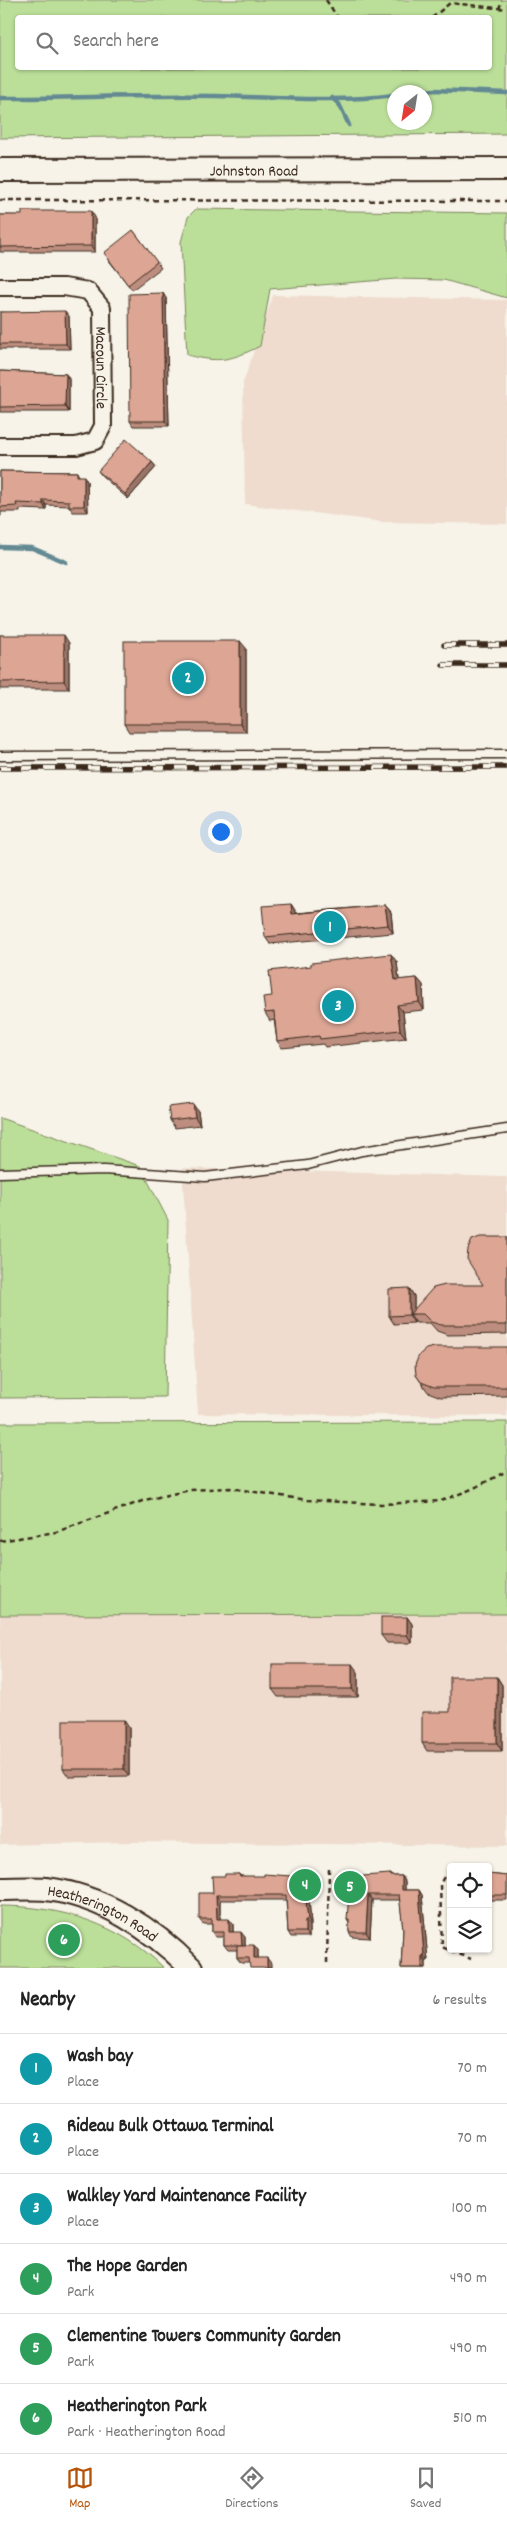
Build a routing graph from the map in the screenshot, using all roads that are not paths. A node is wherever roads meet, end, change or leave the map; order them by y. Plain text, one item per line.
1 (507, 169) edge
2 (0, 170) edge
3 (0, 287) edge
4 (0, 446) edge
5 (507, 754) edge
6 (0, 756) edge
7 (507, 1129) edge
8 (0, 1173) edge
9 (0, 1888) edge
10 (191, 1968) edge

1 - 2 street, Johnston Road
3 - 4 street, Macoun Circle
5 - 6 lane
7 - 8 lane
9 - 10 street, Heatherington Road

